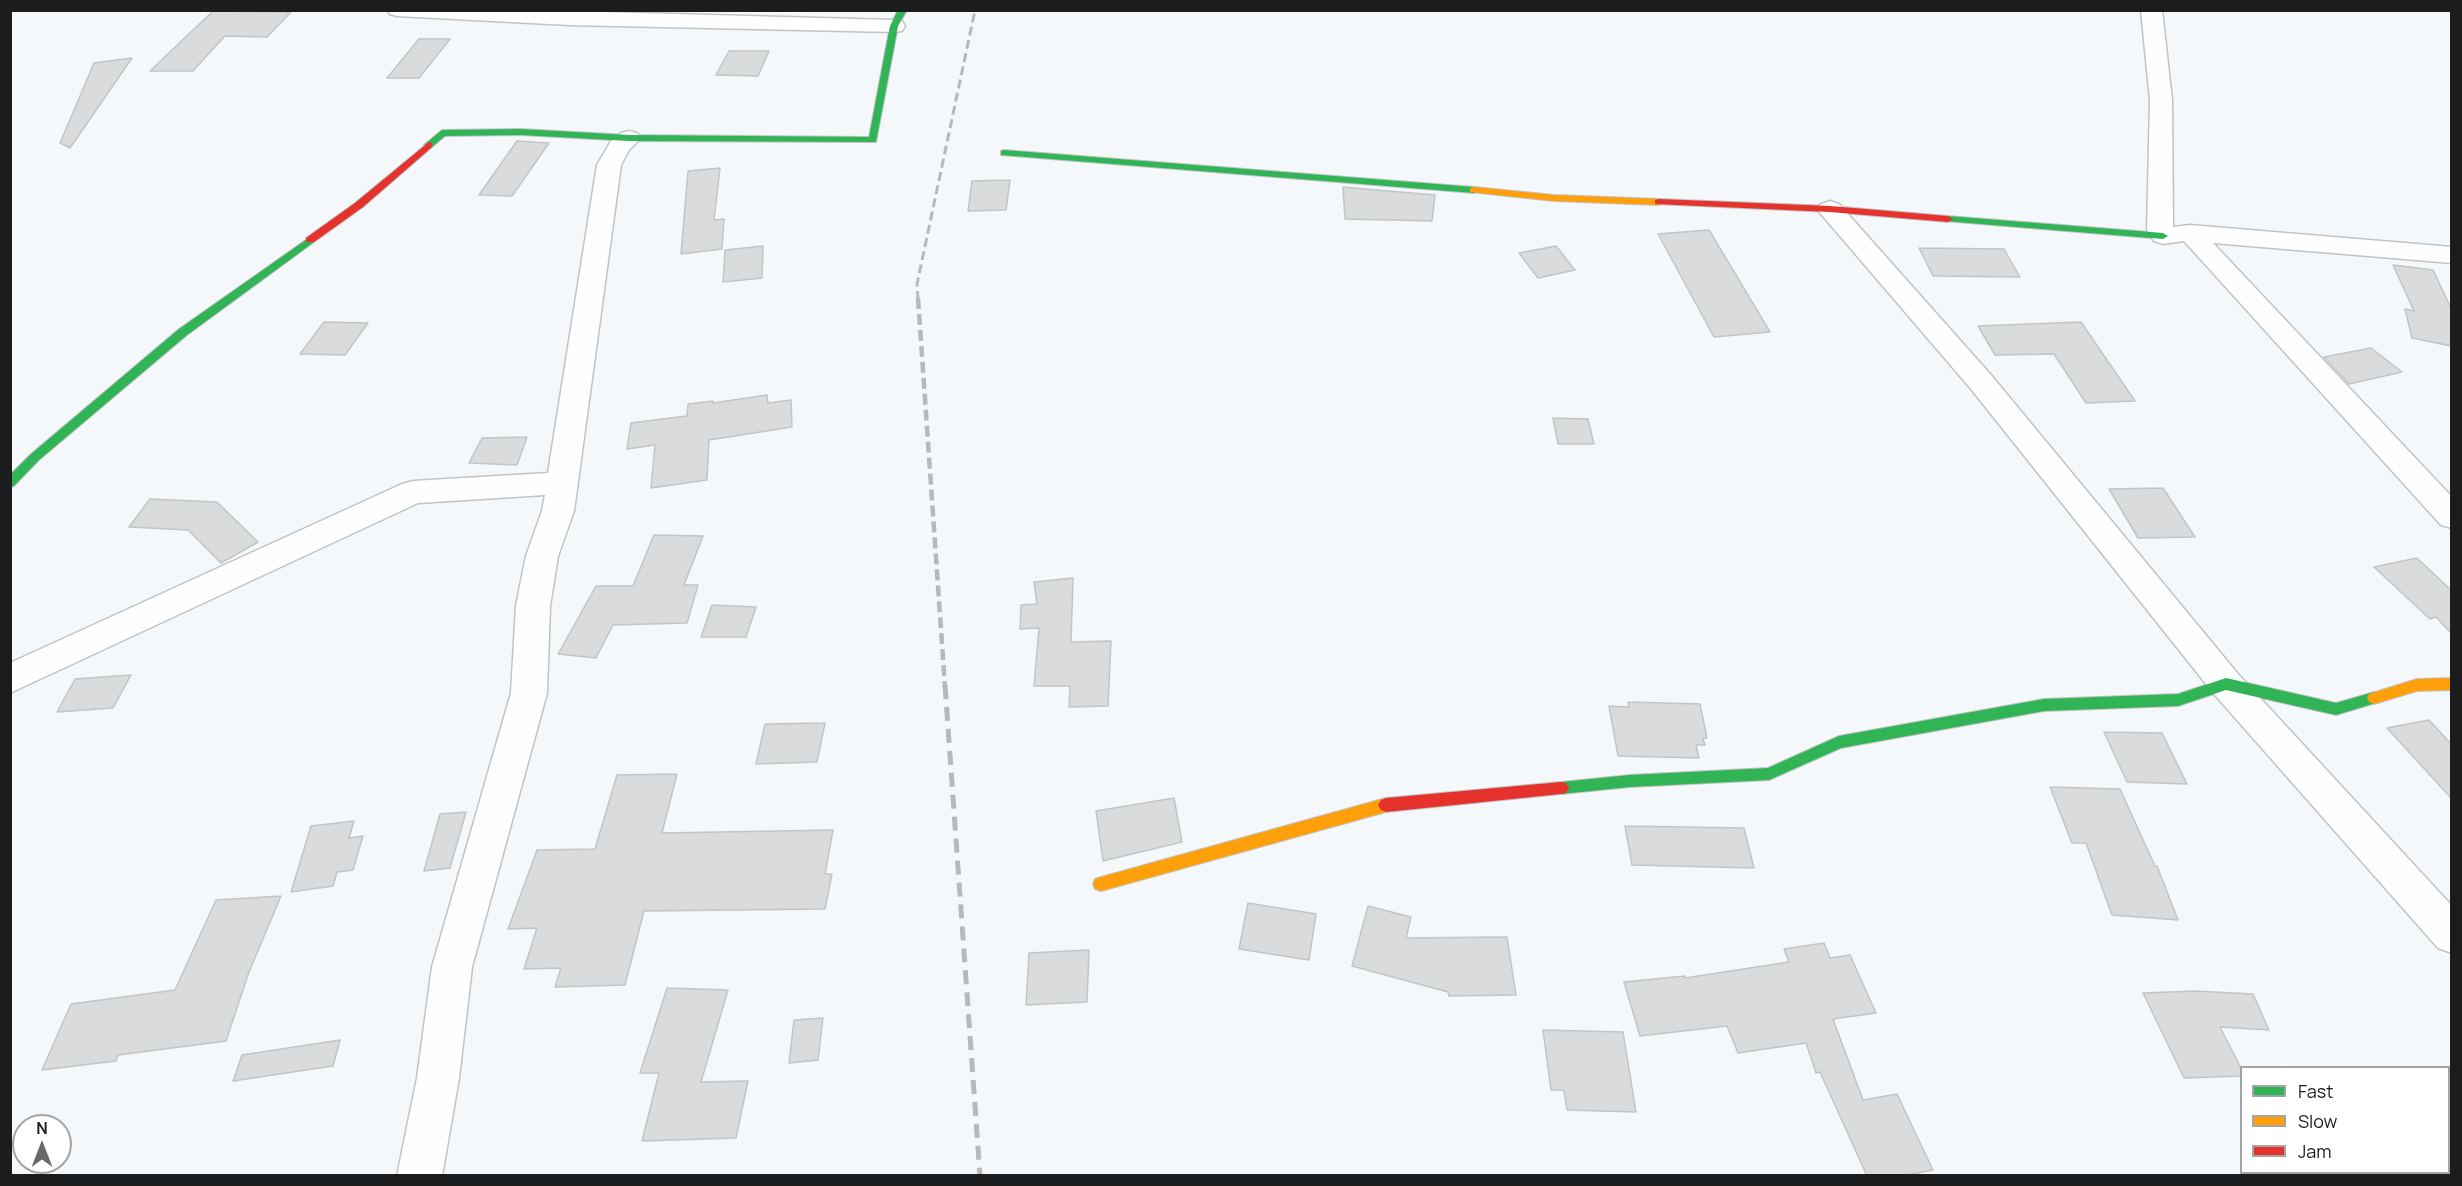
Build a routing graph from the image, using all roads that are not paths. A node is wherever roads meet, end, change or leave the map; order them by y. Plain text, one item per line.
1 (397, 10) edge
2 (2151, 10) edge
3 (898, 18) edge
4 (629, 138) junction
5 (1004, 153) dead end
6 (1830, 209) junction
7 (2190, 233) junction
8 (2163, 236) junction
9 (2451, 255) edge
10 (10, 483) edge
11 (562, 483) junction
12 (2451, 517) edge
13 (10, 679) edge
14 (2226, 684) junction
15 (2451, 684) edge
16 (1101, 884) dead end
17 (2451, 935) edge
18 (419, 1176) edge

1 - 3 street
2 - 8 street
3 - 4 street
4 - 10 street
4 - 11 street
5 - 6 street
6 - 8 street
6 - 14 street
7 - 8 street
7 - 9 street
7 - 12 street
11 - 13 street
11 - 18 street
14 - 15 street
14 - 16 street
14 - 17 street

